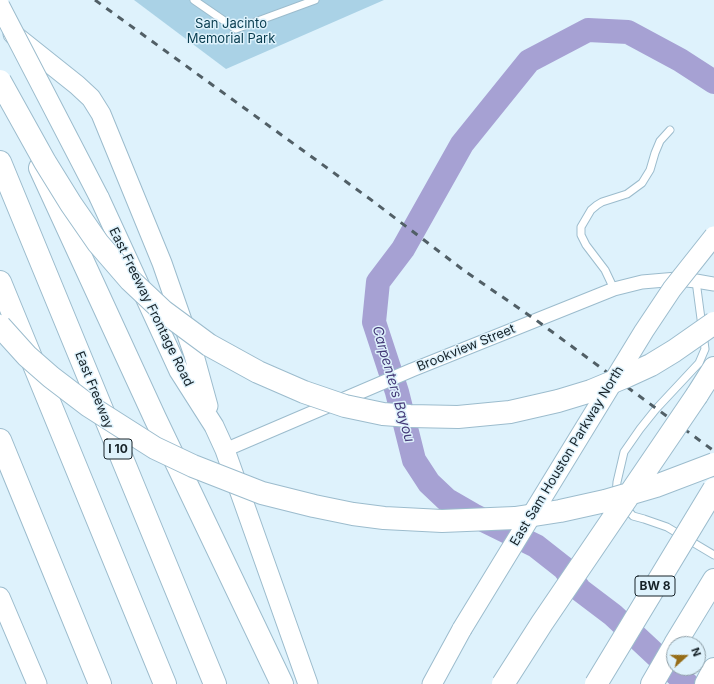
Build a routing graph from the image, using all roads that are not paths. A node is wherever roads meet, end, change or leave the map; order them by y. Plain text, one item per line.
1 (194, 0) edge
2 (315, 0) edge
3 (0, 6) edge
4 (0, 23) edge
5 (0, 82) edge
6 (670, 130) dead end
7 (0, 162) edge
8 (714, 236) edge
9 (696, 281) junction
10 (0, 282) edge
11 (714, 284) edge
12 (614, 289) junction
13 (714, 323) edge
14 (0, 326) edge
15 (714, 368) edge
16 (214, 426) junction
17 (0, 440) edge
18 (225, 450) junction
19 (714, 464) edge
20 (714, 489) edge
21 (714, 555) edge
22 (714, 580) edge
23 (0, 597) edge
24 (680, 636) edge
25 (666, 660) edge
26 (714, 669) edge
27 (37, 684) edge
28 (100, 684) edge
29 (165, 684) edge
30 (215, 684) edge
31 (282, 684) edge
32 (308, 684) edge
33 (432, 684) edge
34 (503, 684) edge
35 (596, 684) edge
36 (652, 684) edge
37 (706, 684) edge

1 - 2 lane
3 - 16 main road, East Freeway Frontage Road, bridge
4 - 16 main road
5 - 13 highway, bridge
5 - 31 highway, bridge
6 - 12 lane
7 - 30 highway, East Freeway / I 10
8 - 33 main road, East Sam Houston Parkway North, bridge
9 - 11 street, Brookview Street
9 - 12 street, Brookview Street
9 - 21 lane
10 - 29 highway
12 - 18 street, Brookview Street
14 - 19 highway, bridge
15 - 34 highway, bridge
16 - 18 main road, East Freeway Frontage Road
17 - 28 highway
18 - 32 main road, East Freeway Frontage Road
20 - 35 highway, BW 8, bridge
22 - 24 highway
23 - 27 main road
25 - 36 highway
26 - 37 highway

